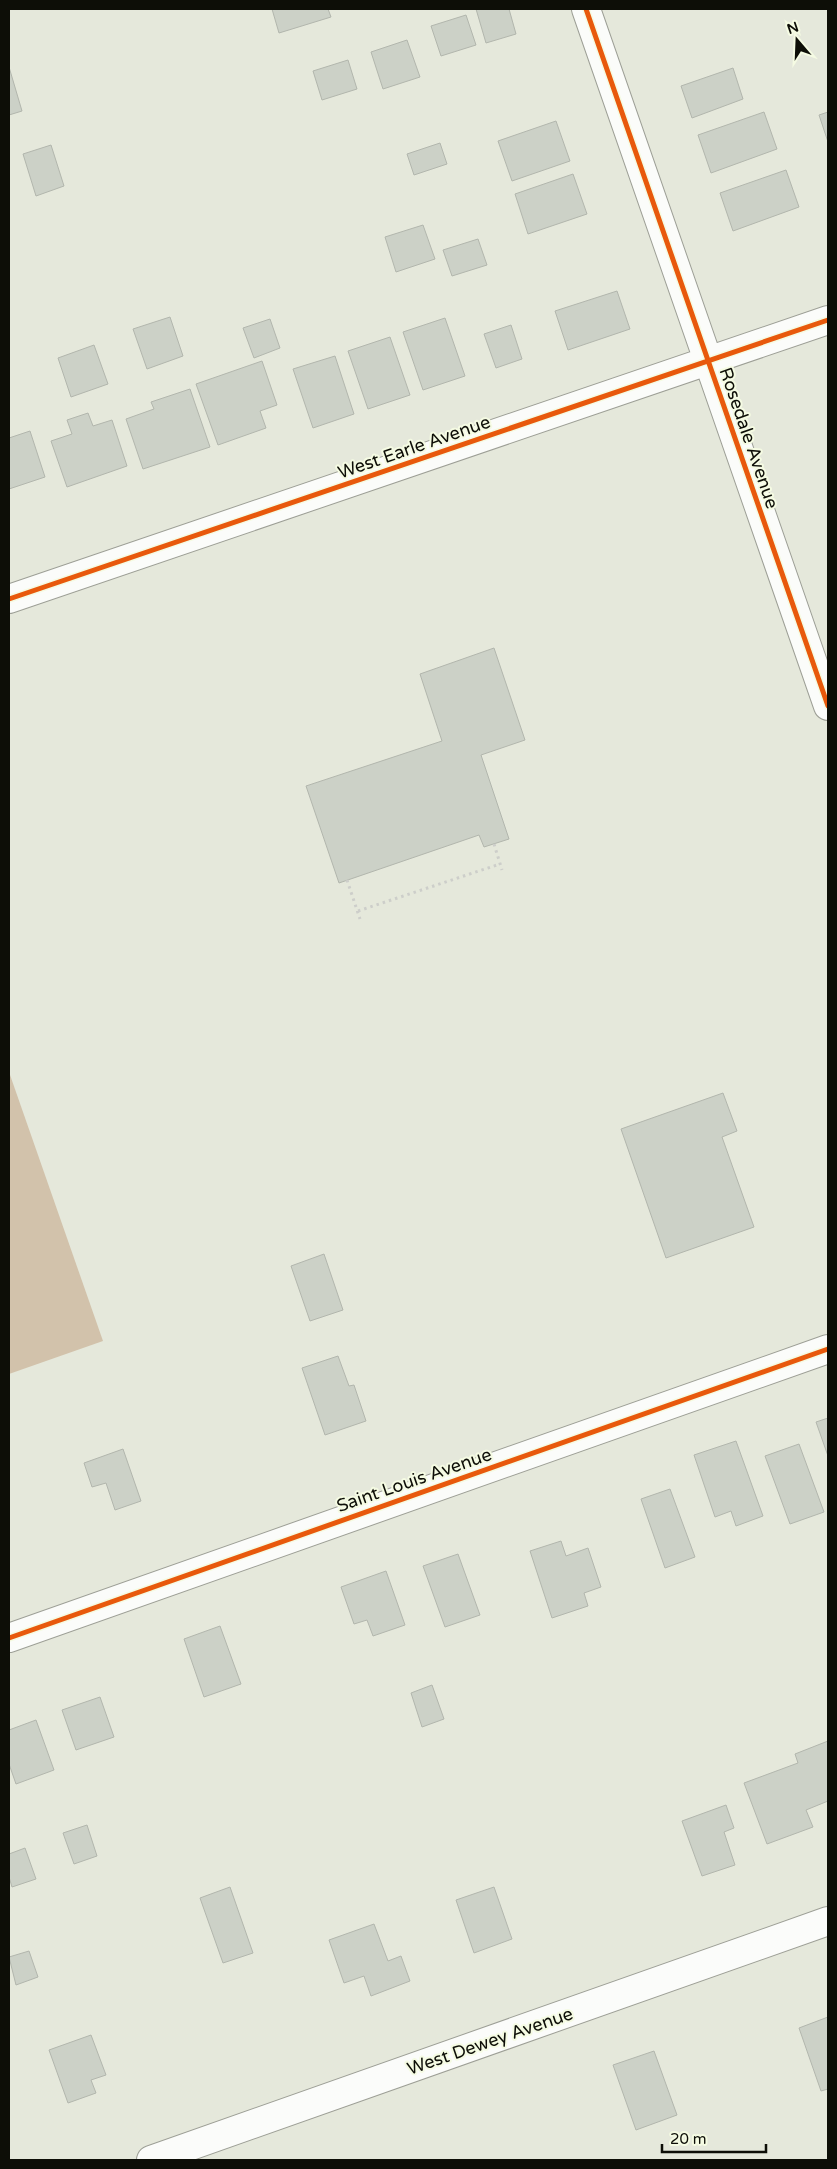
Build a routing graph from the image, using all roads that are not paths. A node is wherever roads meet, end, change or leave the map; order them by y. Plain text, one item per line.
1 (586, 9) edge
2 (828, 320) edge
3 (708, 361) junction
4 (9, 599) edge
5 (828, 706) edge
6 (828, 1348) edge
7 (9, 1638) edge
8 (828, 1921) edge
9 (151, 2160) edge

1 - 3 street, Rosedale Avenue
2 - 3 street, West Earle Avenue
3 - 4 street, West Earle Avenue
3 - 5 street, Rosedale Avenue
6 - 7 street, Saint Louis Avenue
8 - 9 street, West Dewey Avenue

